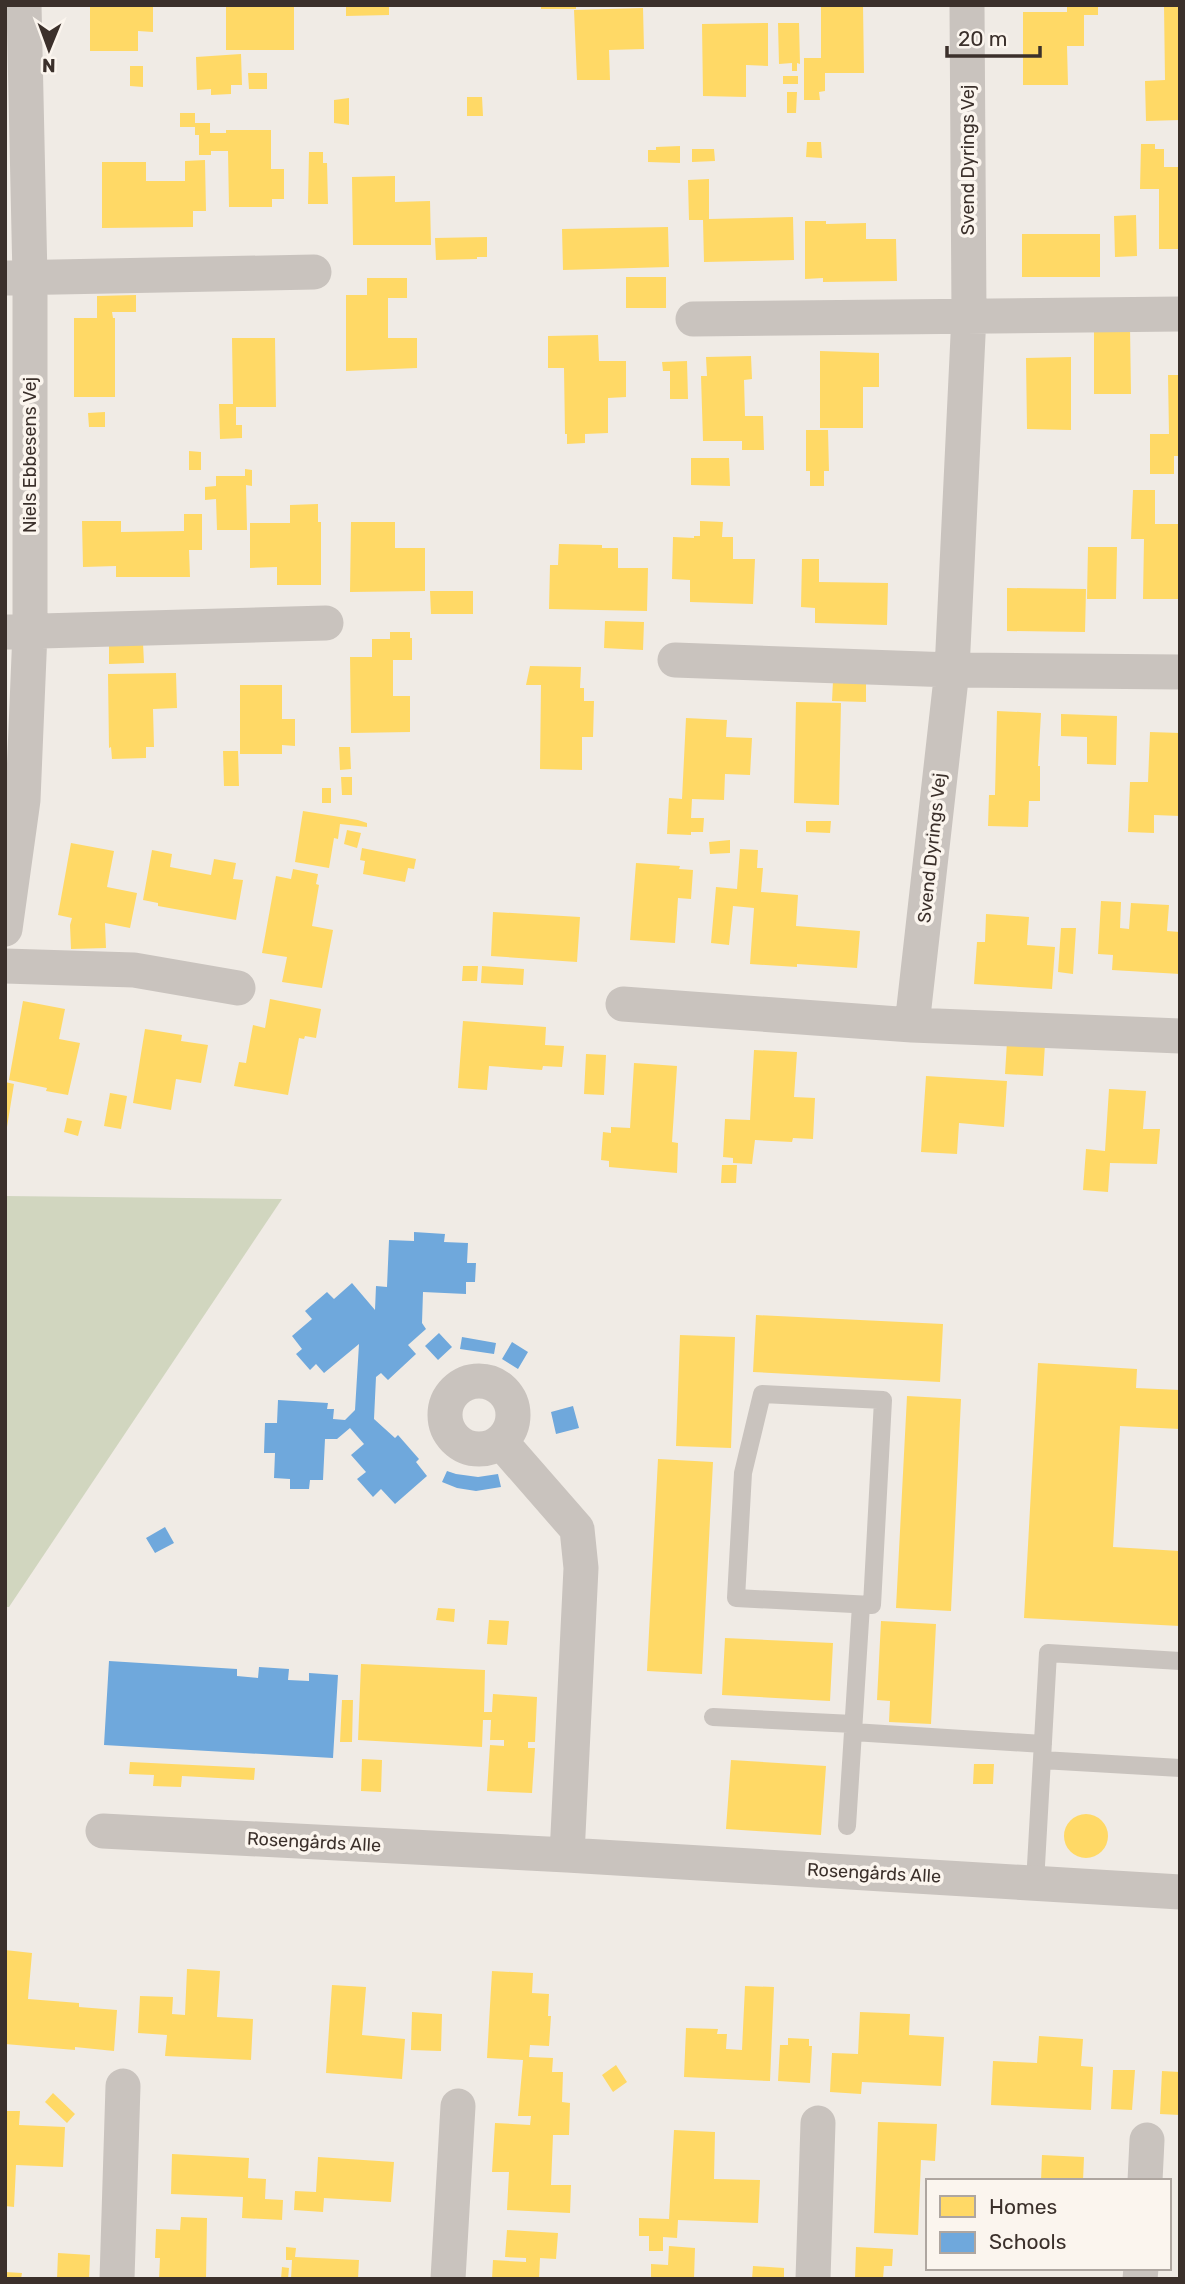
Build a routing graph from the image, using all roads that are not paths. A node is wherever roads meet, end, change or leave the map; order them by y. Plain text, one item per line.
1 (24, 5) edge
2 (967, 5) edge
3 (314, 272) dead end
4 (17, 278) edge
5 (1180, 314) edge
6 (969, 315) junction
7 (693, 319) dead end
8 (326, 624) dead end
9 (18, 632) edge
10 (675, 660) dead end
11 (951, 670) junction
12 (1180, 672) edge
13 (5, 929) edge
14 (5, 967) edge
15 (237, 988) dead end
16 (623, 1004) dead end
17 (912, 1025) junction
18 (1180, 1036) edge
19 (501, 1442) dead end
20 (861, 1605) junction
21 (1180, 1661) edge
22 (713, 1717) dead end
23 (853, 1728) junction
24 (1042, 1752) junction
25 (1180, 1768) edge
26 (847, 1826) dead end
27 (103, 1831) dead end
28 (567, 1855) junction
29 (1035, 1883) junction
30 (1180, 1892) edge
31 (123, 2086) dead end
32 (458, 2106) dead end
33 (818, 2123) dead end
34 (1147, 2140) dead end
35 (1145, 2179) edge
36 (117, 2279) edge
37 (447, 2279) edge
38 (813, 2279) edge

1 - 4 street, Niels Ebbesens Vej
2 - 6 street, Svend Dyrings Vej
3 - 4 street
4 - 9 street, Niels Ebbesens Vej
5 - 6 street
6 - 7 street
6 - 11 street, Svend Dyrings Vej
8 - 9 street
9 - 13 street, Niels Ebbesens Vej
10 - 11 street
11 - 12 street
11 - 17 street, Svend Dyrings Vej
14 - 15 street
16 - 17 street
17 - 18 street
19 - 28 street
20 - 20 lane
20 - 23 lane
21 - 24 lane
22 - 23 lane
23 - 24 lane
23 - 26 lane
24 - 25 lane
24 - 29 lane
27 - 28 street, Rosengårds Alle
28 - 29 street, Rosengårds Alle
29 - 30 street, Rosengårds Alle
31 - 36 street
32 - 37 street
33 - 38 street
34 - 35 street

